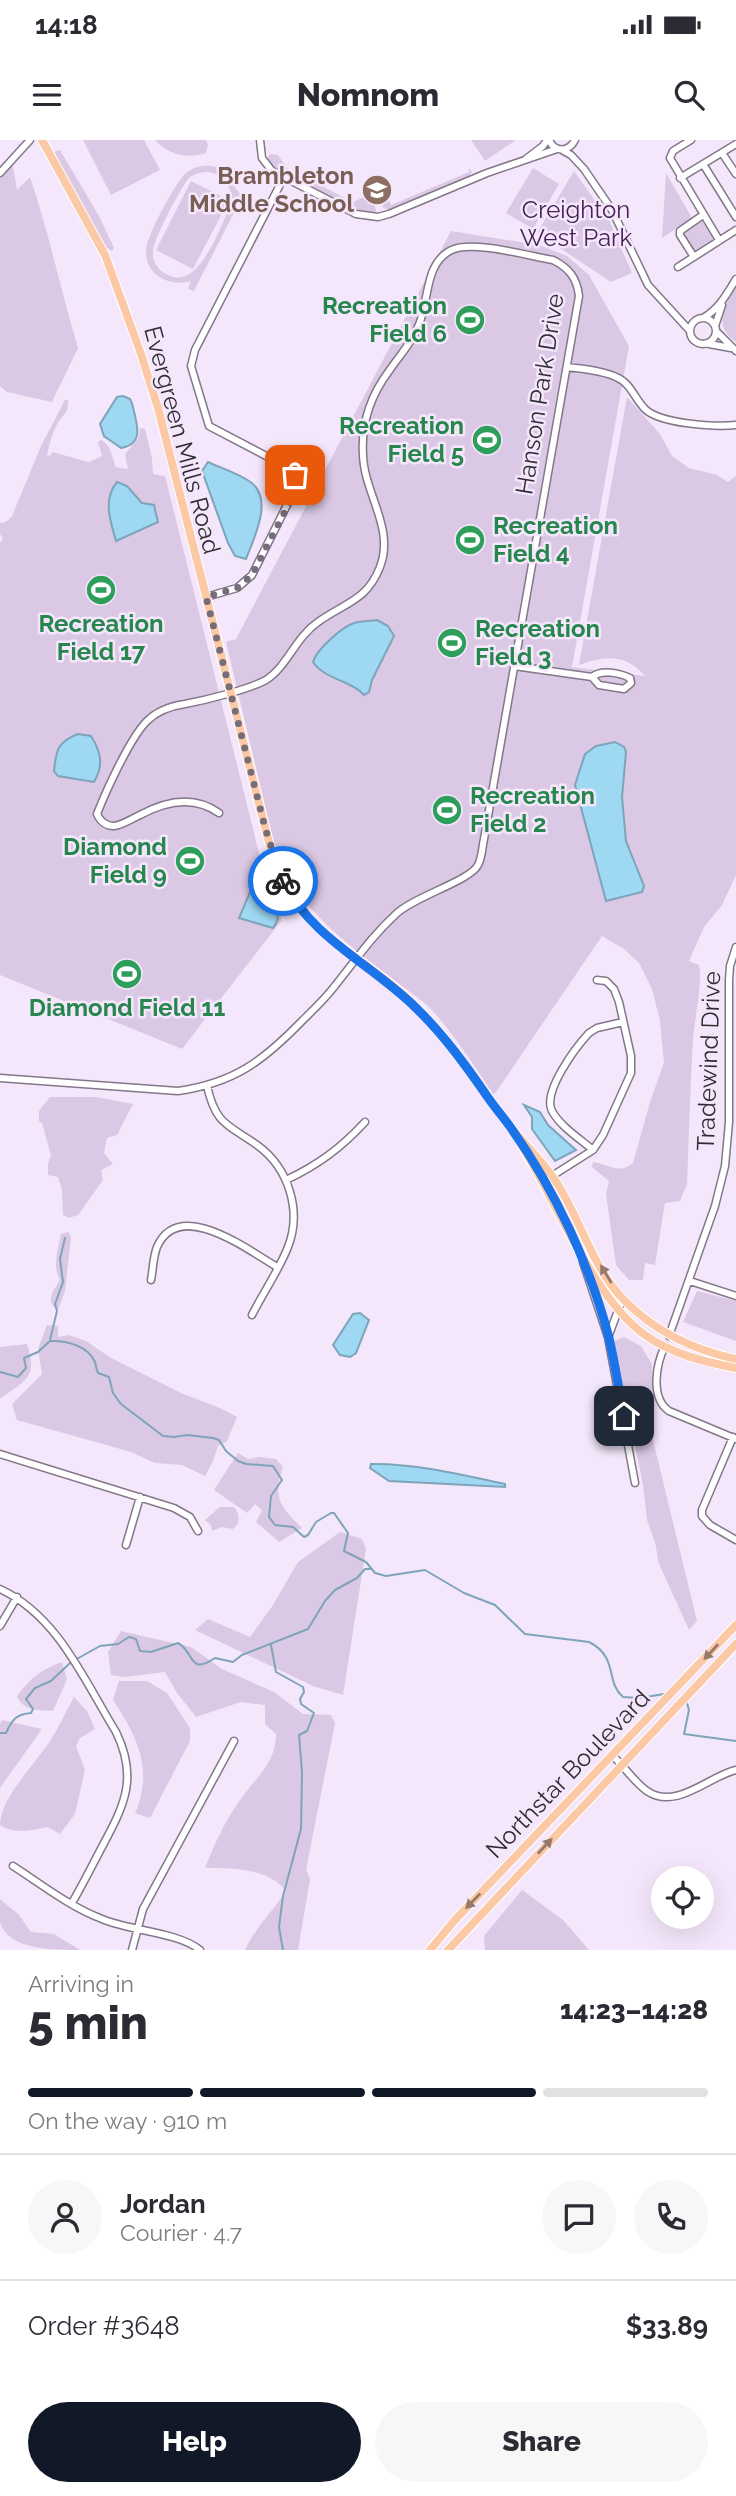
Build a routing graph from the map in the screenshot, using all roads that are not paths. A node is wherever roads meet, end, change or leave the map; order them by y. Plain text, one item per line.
1 (30, 140) edge
2 (42, 140) edge
3 (260, 140) edge
4 (548, 140) edge
5 (691, 140) edge
6 (574, 141) edge
7 (736, 144) edge
8 (559, 149) junction
9 (722, 152) junction
10 (524, 160) junction
11 (703, 164) junction
12 (584, 169) junction
13 (0, 173) edge
14 (736, 174) edge
15 (284, 177) junction
16 (680, 178) junction
17 (704, 215) junction
18 (736, 216) edge
19 (736, 230) edge
20 (719, 240) junction
21 (694, 257) junction
22 (678, 267) dead end
23 (736, 279) edge
24 (724, 299) junction
25 (671, 310) junction
26 (701, 319) junction
27 (716, 329) junction
28 (690, 331) junction
29 (703, 344) junction
30 (734, 350) edge
31 (566, 366) junction
32 (736, 425) edge
33 (206, 597) junction
34 (514, 666) junction
35 (592, 677) junction
36 (231, 692) junction
37 (219, 813) dead end
38 (736, 947) edge
39 (356, 958) junction
40 (597, 980) dead end
41 (623, 1022) junction
42 (733, 1027) edge
43 (0, 1078) edge
44 (207, 1086) junction
45 (733, 1094) edge
46 (365, 1122) dead end
47 (512, 1128) junction
48 (593, 1150) junction
49 (553, 1177) junction
50 (286, 1180) junction
51 (544, 1181) junction
52 (568, 1228) junction
53 (278, 1267) junction
54 (151, 1280) dead end
55 (690, 1281) junction
56 (618, 1293) junction
57 (736, 1296) edge
58 (619, 1308) junction
59 (252, 1315) dead end
60 (628, 1320) junction
61 (670, 1336) junction
62 (608, 1337) junction
63 (664, 1346) junction
64 (724, 1356) junction
65 (736, 1359) edge
66 (736, 1368) edge
67 (734, 1438) edge
68 (0, 1454) edge
69 (635, 1483) dead end
70 (139, 1497) junction
71 (198, 1531) dead end
72 (736, 1540) edge
73 (126, 1545) dead end
74 (0, 1589) edge
75 (17, 1597) junction
76 (736, 1625) edge
77 (0, 1626) edge
78 (736, 1644) edge
79 (234, 1741) dead end
80 (612, 1755) junction
81 (622, 1765) junction
82 (736, 1770) edge
83 (13, 1866) dead end
84 (72, 1903) junction
85 (136, 1930) junction
86 (132, 1950) edge
87 (200, 1950) edge
88 (430, 1950) edge
89 (448, 1950) edge

1 - 13 street
2 - 33 main road, Evergreen Mills Road
3 - 15 street
4 - 8 street
4 - 10 street
5 - 16 street
6 - 8 street
6 - 12 street
7 - 9 street
8 - 10 street
8 - 12 street
9 - 11 street
9 - 14 street
10 - 15 street
11 - 16 street
11 - 18 street
12 - 25 street
15 - 33 street
16 - 17 street
17 - 20 street
17 - 21 street
19 - 20 street
20 - 21 street
21 - 22 street
23 - 24 street
24 - 26 street
24 - 27 street
25 - 26 street
25 - 28 street
26 - 27 street
26 - 28 street
27 - 29 street
27 - 30 street
28 - 29 street
29 - 30 street
31 - 32 street
31 - 34 street, Hanson Park Drive
31 - 36 street, Hanson Park Drive
33 - 36 main road, Evergreen Mills Road
34 - 35 street
34 - 39 street, Hanson Park Drive
35 - 35 street
36 - 37 street
36 - 39 main road, Evergreen Mills Road
38 - 42 street, Tradewind Drive
39 - 44 street
39 - 47 main road, Evergreen Mills Road
40 - 41 street
41 - 48 street
41 - 48 street
42 - 45 street, Tradewind Drive
43 - 44 street
44 - 50 street
45 - 55 street, Tradewind Drive
46 - 50 street
47 - 49 main road, Evergreen Mills Road
47 - 51 main road, Evergreen Mills Road
48 - 49 street
49 - 51 street
56 -> 49 main road, Evergreen Mills Road
50 - 53 street
51 - 52 main road, Evergreen Mills Road
52 - 58 main road, Evergreen Mills Road
52 - 62 street
53 - 54 street
53 - 59 street
55 - 57 street
55 - 61 street, Tradewind Drive
56 - 58 street
56 - 61 main road, Evergreen Mills Road
58 - 60 main road, Evergreen Mills Road
58 - 62 street
60 - 61 main road
60 - 63 main road, Evergreen Mills Road
61 - 64 main road, Evergreen Mills Road
62 - 69 street
63 - 64 main road
63 - 66 main road, Evergreen Mills Road
63 - 67 street
64 - 65 main road, Evergreen Mills Road
67 - 72 street
68 - 70 street
70 - 71 street
70 - 73 street
74 - 75 street
75 - 77 street
75 - 84 street
76 -> 80 main road, Northstar Boulevard
78 - 81 main road, Northstar Boulevard
79 - 85 street
80 - 81 street
80 -> 88 main road, Northstar Boulevard
81 - 82 street
89 -> 81 main road, Northstar Boulevard
83 - 84 street
84 - 85 street
85 - 86 street
85 - 87 street

